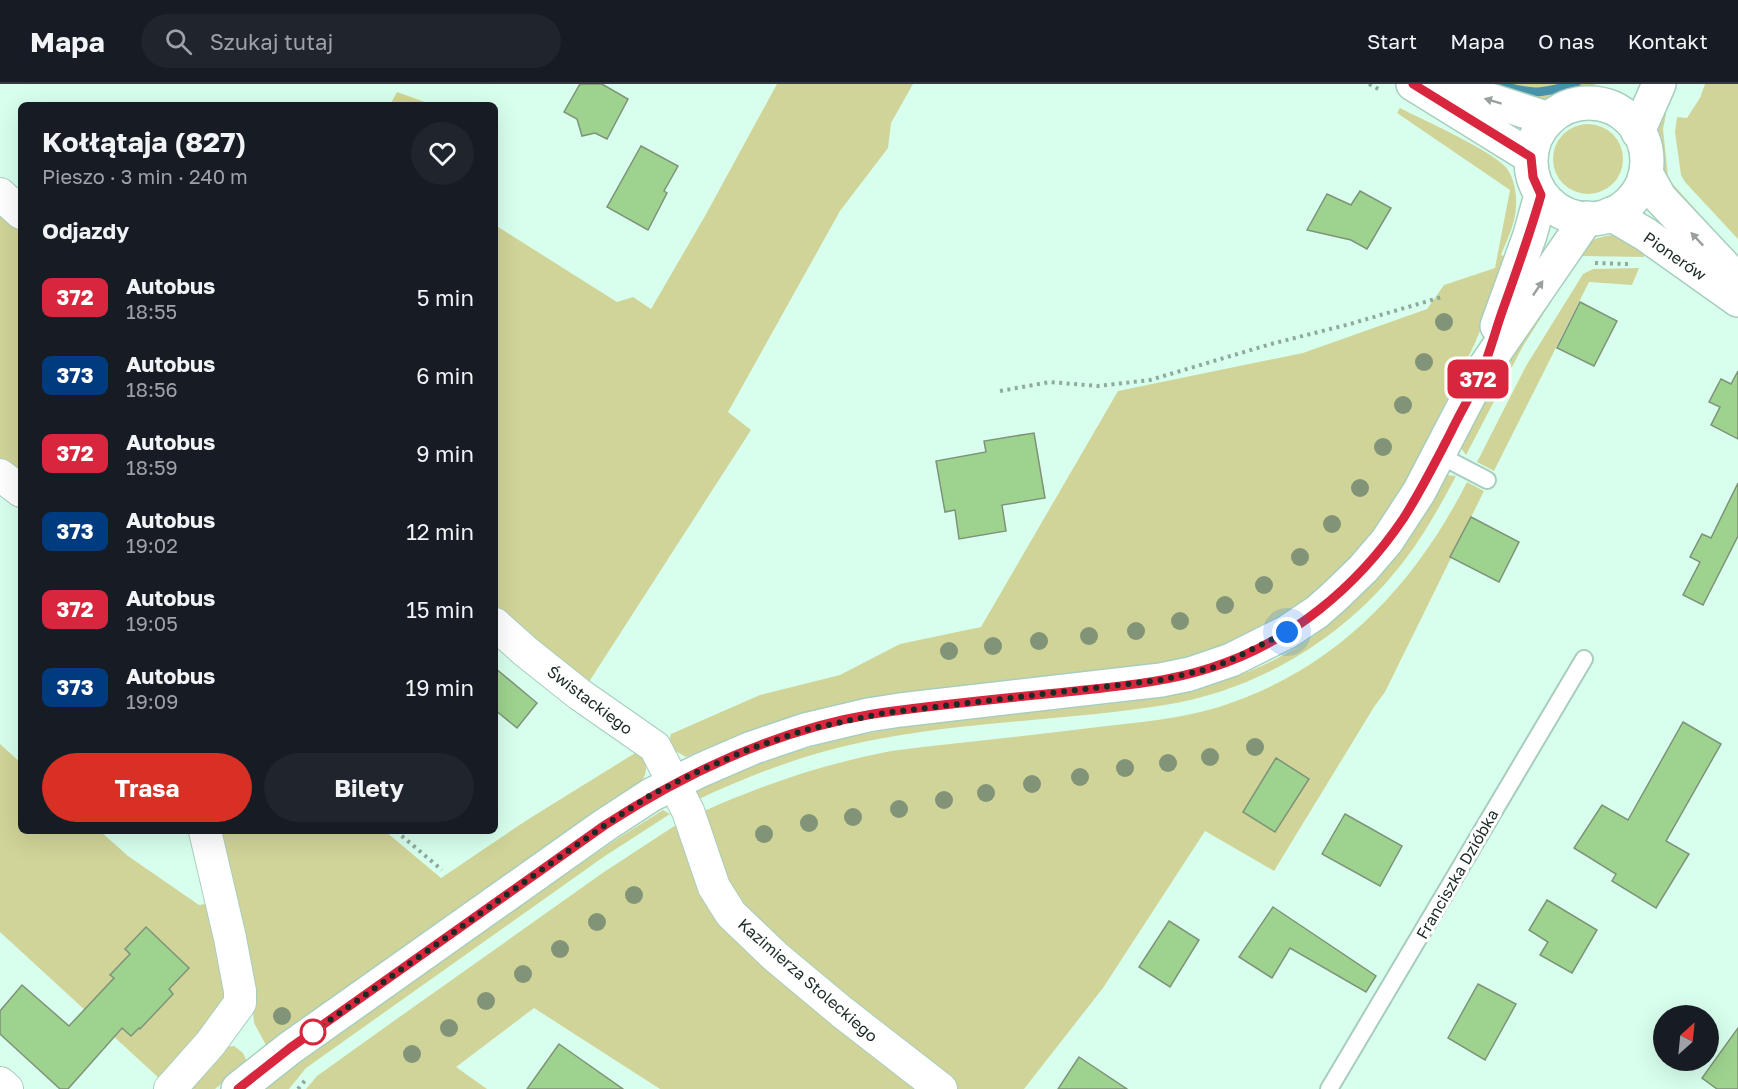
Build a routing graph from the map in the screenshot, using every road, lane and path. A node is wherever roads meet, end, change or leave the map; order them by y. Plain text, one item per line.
1 (1413, 84) edge
2 (1425, 84) edge
3 (1659, 84) edge
4 (1606, 94) edge
5 (1549, 119) junction
6 (1638, 132) junction
7 (1531, 157) junction
8 (1646, 172) junction
9 (0, 194) edge
10 (1541, 195) junction
11 (18, 210) edge
12 (1599, 216) junction
13 (1738, 281) edge
14 (1442, 297) dead end
15 (1738, 300) edge
16 (1482, 371) junction
17 (1000, 391) dead end
18 (1439, 455) junction
19 (0, 475) edge
20 (1487, 480) dead end
21 (18, 489) edge
22 (498, 627) edge
23 (1584, 659) dead end
24 (672, 784) junction
25 (206, 834) edge
26 (400, 834) edge
27 (442, 870) dead end
28 (0, 1083) edge
29 (7, 1089) edge
30 (170, 1089) edge
31 (238, 1089) edge
32 (941, 1089) edge
33 (1329, 1089) edge

1 - 7 street
5 -> 2 street
3 - 6 street
4 - 5 street
4 - 6 street
5 - 7 street
6 - 8 street
7 - 10 street
8 - 12 street
13 -> 8 street, Pionerów
9 - 11 street
10 - 12 street
10 - 16 street
12 - 15 street, Pionerów
16 -> 12 street
14 - 17 path
16 - 18 street
18 - 20 lane
18 - 24 street
19 - 21 street
22 - 24 street, Świstackiego
23 - 33 lane, Franciszka Dzióbka
24 - 31 street
24 - 32 street, Kazimierza Stoleckiego
25 - 30 street
26 - 27 path
28 - 29 street

